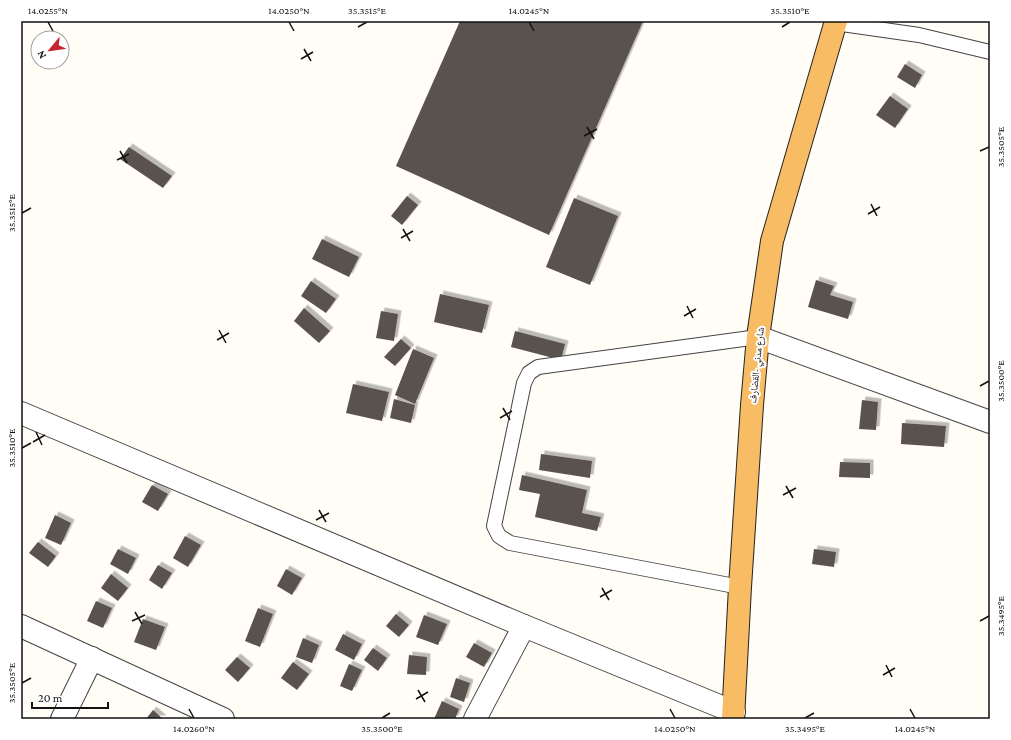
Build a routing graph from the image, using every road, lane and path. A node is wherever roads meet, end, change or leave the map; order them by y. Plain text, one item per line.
1 (836, 22) edge
2 (990, 52) edge
3 (758, 337) junction
4 (21, 413) edge
5 (990, 422) edge
6 (740, 587) junction
7 (21, 626) edge
8 (524, 626) junction
9 (92, 658) junction
10 (734, 715) edge
11 (62, 719) edge
12 (223, 719) edge
13 (475, 719) edge

1 - 2 lane
1 - 3 highway, شارع مدني -القضارف
3 - 5 street
3 - 6 highway, شارع مدني -القضارف
3 - 6 lane
4 - 8 street
6 - 10 highway, شارع مدني -القضارف
7 - 9 street
8 - 10 street
8 - 13 street
9 - 11 street
9 - 12 street

